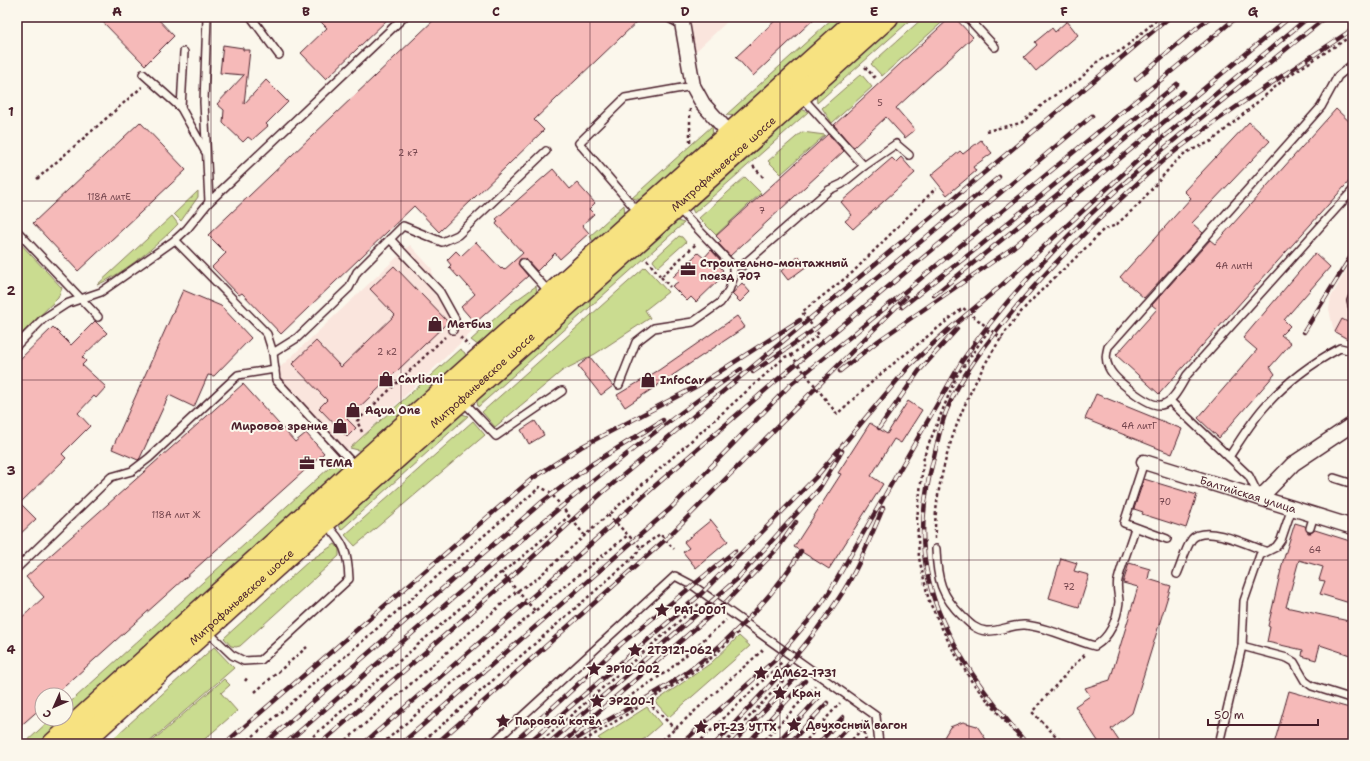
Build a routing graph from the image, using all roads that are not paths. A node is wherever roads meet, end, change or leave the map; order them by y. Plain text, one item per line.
1 (207, 17) edge
2 (251, 17) edge
3 (404, 17) edge
4 (667, 17) edge
5 (861, 17) edge
6 (886, 17) edge
7 (967, 17) edge
8 (681, 21) edge
9 (995, 47) dead end
10 (184, 52) dead end
11 (279, 55) dead end
12 (1353, 64) edge
13 (143, 74) dead end
14 (693, 86) junction
15 (800, 94) junction
16 (181, 108) junction
17 (730, 134) junction
18 (205, 151) junction
19 (546, 151) dead end
20 (909, 155) dead end
21 (864, 166) junction
22 (1353, 190) edge
23 (209, 202) junction
24 (676, 205) junction
25 (640, 214) junction
26 (17, 231) edge
27 (390, 239) junction
28 (175, 240) junction
29 (523, 263) dead end
30 (733, 266) junction
31 (551, 294) junction
32 (1353, 296) edge
33 (81, 298) junction
34 (1353, 309) edge
35 (98, 317) dead end
36 (454, 330) road end
37 (17, 345) edge
38 (1353, 351) edge
39 (273, 353) junction
40 (275, 369) junction
41 (619, 385) dead end
42 (562, 391) dead end
43 (461, 399) junction
44 (1170, 401) junction
45 (1353, 424) edge
46 (1229, 457) junction
47 (1144, 462) joint
48 (358, 468) junction
49 (1334, 478) dead end
50 (1353, 484) edge
51 (1260, 498) junction
52 (1292, 508) junction
53 (324, 522) junction
54 (1353, 526) edge
55 (1135, 528) junction
56 (1167, 540) dead end
57 (936, 549) road end
58 (1265, 551) junction
59 (17, 568) edge
60 (1177, 574) dead end
61 (205, 629) junction
62 (1242, 646) junction
63 (1353, 699) edge
64 (54, 744) edge
65 (79, 744) edge
66 (492, 744) edge
67 (879, 744) edge
68 (1219, 744) edge

1 - 18 lane
2 - 11 lane
3 - 23 lane
4 - 8 lane
5 - 17 main road, Митрофаньевское шоссе
6 - 15 main road, Митрофаньевское шоссе
7 - 9 lane
8 - 14 street
10 - 16 lane
12 - 44 lane
13 - 16 lane
14 - 17 street
14 - 25 lane
15 - 21 lane
15 - 24 main road, Митрофаньевское шоссе
16 - 18 lane
17 - 25 main road, Митрофаньевское шоссе
18 - 23 lane
19 - 27 lane
20 - 21 lane
21 - 30 lane
22 - 44 lane
23 - 28 lane
24 - 30 lane
24 - 43 main road, Митрофаньевское шоссе
25 - 31 main road, Митрофаньевское шоссе
26 - 33 lane
27 - 36 lane
27 - 39 lane
28 - 33 lane
28 - 39 lane
29 - 31 lane
30 - 41 lane
31 - 48 main road, Митрофаньевское шоссе
32 - 34 lane
33 - 35 lane
33 - 37 lane
38 - 46 lane
39 - 40 lane
40 - 48 lane
40 - 59 lane
42 - 43 lane
43 - 53 main road, Митрофаньевское шоссе
44 - 46 lane
45 - 51 street
46 - 51 lane
47 - 51 street, Балтийская улица
47 - 55 lane
48 - 64 main road, Митрофаньевское шоссе
49 - 50 lane
51 - 52 street, Балтийская улица
52 - 54 street, Балтийская улица
52 - 58 lane
53 - 61 main road, Митрофаньевское шоссе
53 - 61 lane
55 - 56 lane
55 - 57 lane
58 - 60 lane
58 - 62 lane
61 - 65 main road, Митрофаньевское шоссе
62 - 63 lane
62 - 68 lane
66 - 67 lane

